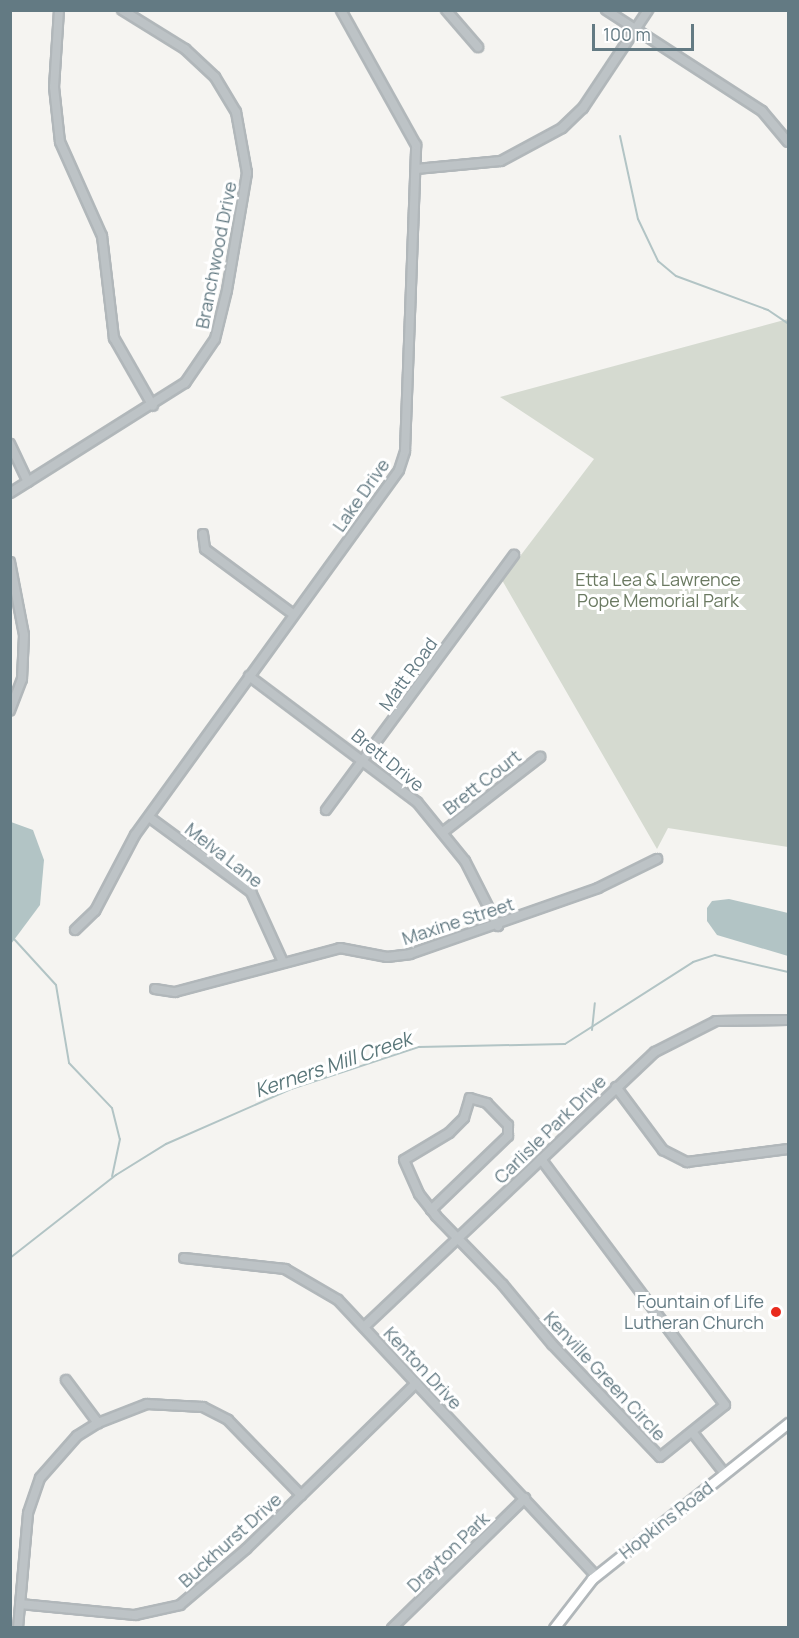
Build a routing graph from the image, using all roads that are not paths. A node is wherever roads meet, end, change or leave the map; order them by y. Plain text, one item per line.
1 (59, 10) edge
2 (122, 10) edge
3 (341, 10) edge
4 (446, 10) edge
5 (606, 10) edge
6 (648, 10) edge
7 (635, 30) junction
8 (478, 47) dead end
9 (789, 142) edge
10 (417, 169) junction
11 (153, 406) junction
12 (10, 444) edge
13 (28, 482) junction
14 (10, 493) edge
15 (202, 534) dead end
16 (514, 555) dead end
17 (10, 562) edge
18 (293, 614) junction
19 (249, 676) junction
20 (10, 711) edge
21 (540, 757) dead end
22 (365, 758) junction
23 (326, 810) dead end
24 (149, 817) junction
25 (443, 832) junction
26 (657, 859) dead end
27 (498, 926) junction
28 (75, 930) dead end
29 (282, 960) junction
30 (155, 989) dead end
31 (789, 1020) edge
32 (616, 1087) junction
33 (789, 1149) edge
34 (541, 1158) junction
35 (431, 1210) junction
36 (458, 1238) junction
37 (184, 1258) dead end
38 (364, 1327) junction
39 (66, 1380) dead end
40 (416, 1383) junction
41 (98, 1423) junction
42 (789, 1423) edge
43 (693, 1433) junction
44 (724, 1474) junction
45 (301, 1495) junction
46 (525, 1498) junction
47 (596, 1576) junction
48 (20, 1604) junction
49 (18, 1628) edge
50 (392, 1628) edge
51 (554, 1628) edge

1 - 11 street
2 - 11 street, Branchwood Drive
3 - 10 street, Lake Drive
4 - 8 street
5 - 7 street
6 - 7 street
7 - 9 street
7 - 10 street
10 - 18 street, Lake Drive
11 - 13 street, Branchwood Drive
12 - 13 street
13 - 14 street, Branchwood Drive
15 - 18 street
16 - 22 street, Matt Road
17 - 20 street
18 - 19 street, Lake Drive
19 - 22 street, Brett Drive
19 - 24 street, Lake Drive
21 - 25 street, Brett Court
22 - 23 street, Matt Road
22 - 25 street, Brett Drive
24 - 28 street, Lake Drive
24 - 29 street, Melva Lane
25 - 27 street, Brett Drive
26 - 27 street, Maxine Street
27 - 29 street, Maxine Street
29 - 30 street, Maxine Street
31 - 32 street, Carlisle Park Drive
32 - 33 street
32 - 34 street, Carlisle Park Drive
34 - 36 street, Carlisle Park Drive
34 - 43 street, Kenville Green Circle
35 - 35 street
35 - 36 street
36 - 38 street, Carlisle Park Drive
36 - 43 street, Kenville Green Circle
37 - 38 street, Kenton Drive
38 - 40 street, Kenton Drive
39 - 41 street
40 - 45 street, Buckhurst Drive
40 - 46 street, Kenton Drive
41 - 45 street
41 - 48 street
42 - 44 main road, Hopkins Road
43 - 44 street
44 - 47 main road, Hopkins Road
45 - 48 street, Buckhurst Drive
46 - 47 street, Kenton Drive
46 - 50 street, Drayton Park
47 - 51 main road, Hopkins Road
48 - 49 street

